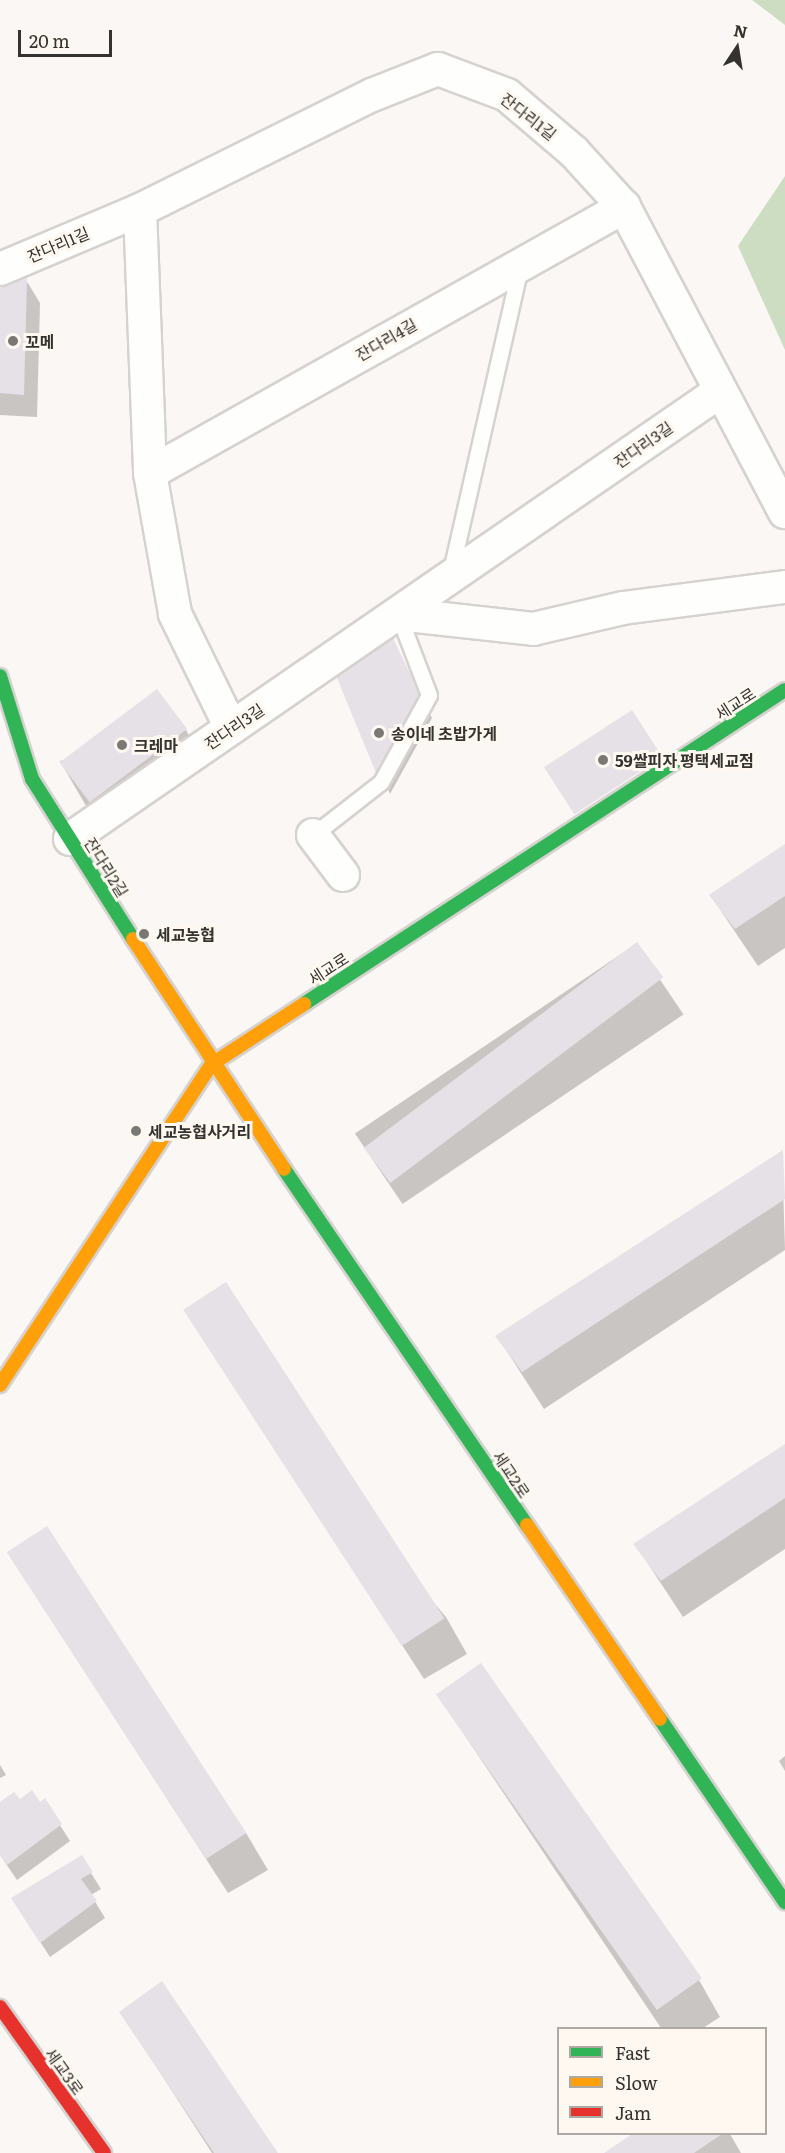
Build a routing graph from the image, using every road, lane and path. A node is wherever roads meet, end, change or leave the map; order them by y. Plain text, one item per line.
1 (624, 207) junction
2 (140, 210) junction
3 (521, 262) junction
4 (0, 269) edge
5 (719, 392) junction
6 (150, 473) junction
7 (785, 512) edge
8 (450, 578) junction
9 (785, 587) edge
10 (398, 614) junction
11 (0, 676) edge
12 (785, 690) edge
13 (231, 728) junction
14 (313, 835) joint
15 (70, 838) junction
16 (343, 875) dead end
17 (212, 1064) junction
18 (0, 1385) edge
19 (785, 1902) edge
20 (0, 2007) edge
21 (104, 2153) edge

1 - 2 street, 잔다리1길
1 - 3 street, 잔다리4길
1 - 5 street, 잔다리1길
2 - 4 street, 잔다리1길
2 - 6 street
3 - 6 street, 잔다리4길
3 - 8 lane
5 - 7 street, 잔다리1길
5 - 8 street, 잔다리3길
6 - 13 street
8 - 10 street, 잔다리3길
9 - 10 street
10 - 13 street, 잔다리3길
10 - 14 lane
11 - 15 street, 잔다리2길
12 - 17 street, 세교로
13 - 15 street, 잔다리3길
14 - 16 street
15 - 17 street, 잔다리2길
17 - 18 street, 세교로
17 - 19 street, 세교2로
20 - 21 street, 세교3로

